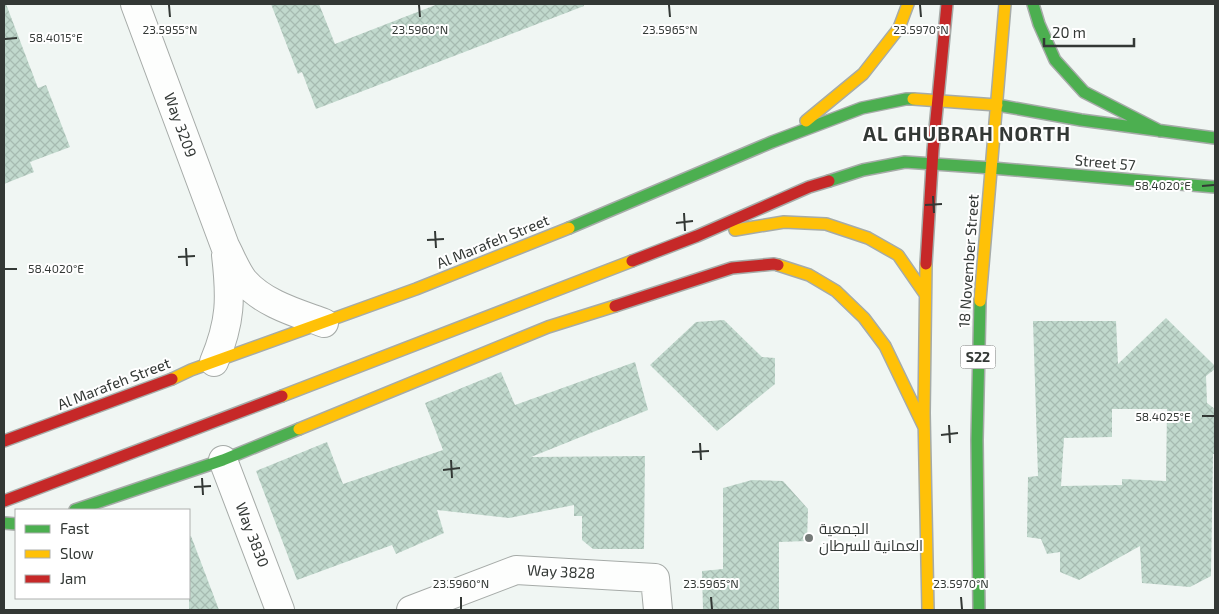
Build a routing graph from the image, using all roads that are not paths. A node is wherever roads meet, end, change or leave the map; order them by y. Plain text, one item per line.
1 (135, 4) edge
2 (908, 4) edge
3 (947, 4) edge
4 (1005, 4) edge
5 (1033, 4) edge
6 (938, 100) junction
7 (997, 105) junction
8 (1160, 131) junction
9 (1215, 138) edge
10 (772, 142) junction
11 (933, 163) junction
12 (992, 168) junction
13 (1215, 187) edge
14 (697, 236) junction
15 (225, 246) junction
16 (925, 294) junction
17 (324, 323) junction
18 (214, 362) junction
19 (924, 427) junction
20 (4, 441) edge
21 (223, 460) junction
22 (4, 501) edge
23 (78, 509) edge
24 (280, 610) edge
25 (411, 610) edge
26 (658, 610) edge
27 (928, 610) edge
28 (979, 610) edge

1 - 15 street, Way 3209
2 - 10 main road
3 - 6 main road
4 - 7 main road, 18 November Street / S22
5 - 8 main road
6 - 7 main road, Al Marafeh Street
6 - 10 main road, Al Marafeh Street
6 - 11 main road
7 - 8 main road
7 - 12 main road, 18 November Street / S22
8 - 9 main road
10 - 17 main road, Al Marafeh Street
11 - 12 main road
11 - 14 main road
11 - 16 main road
12 - 13 main road, Street 57
12 - 28 main road, 18 November Street / S22
14 - 16 main road
14 - 22 main road
15 - 17 street, Way 3209
15 - 18 street, Way 3209
16 - 19 main road
17 - 18 main road, Al Marafeh Street
18 - 20 main road, Al Marafeh Street
19 - 21 main road
19 - 27 main road
21 - 23 main road
21 - 24 street, Way 3830
25 - 26 street, Way 3828

